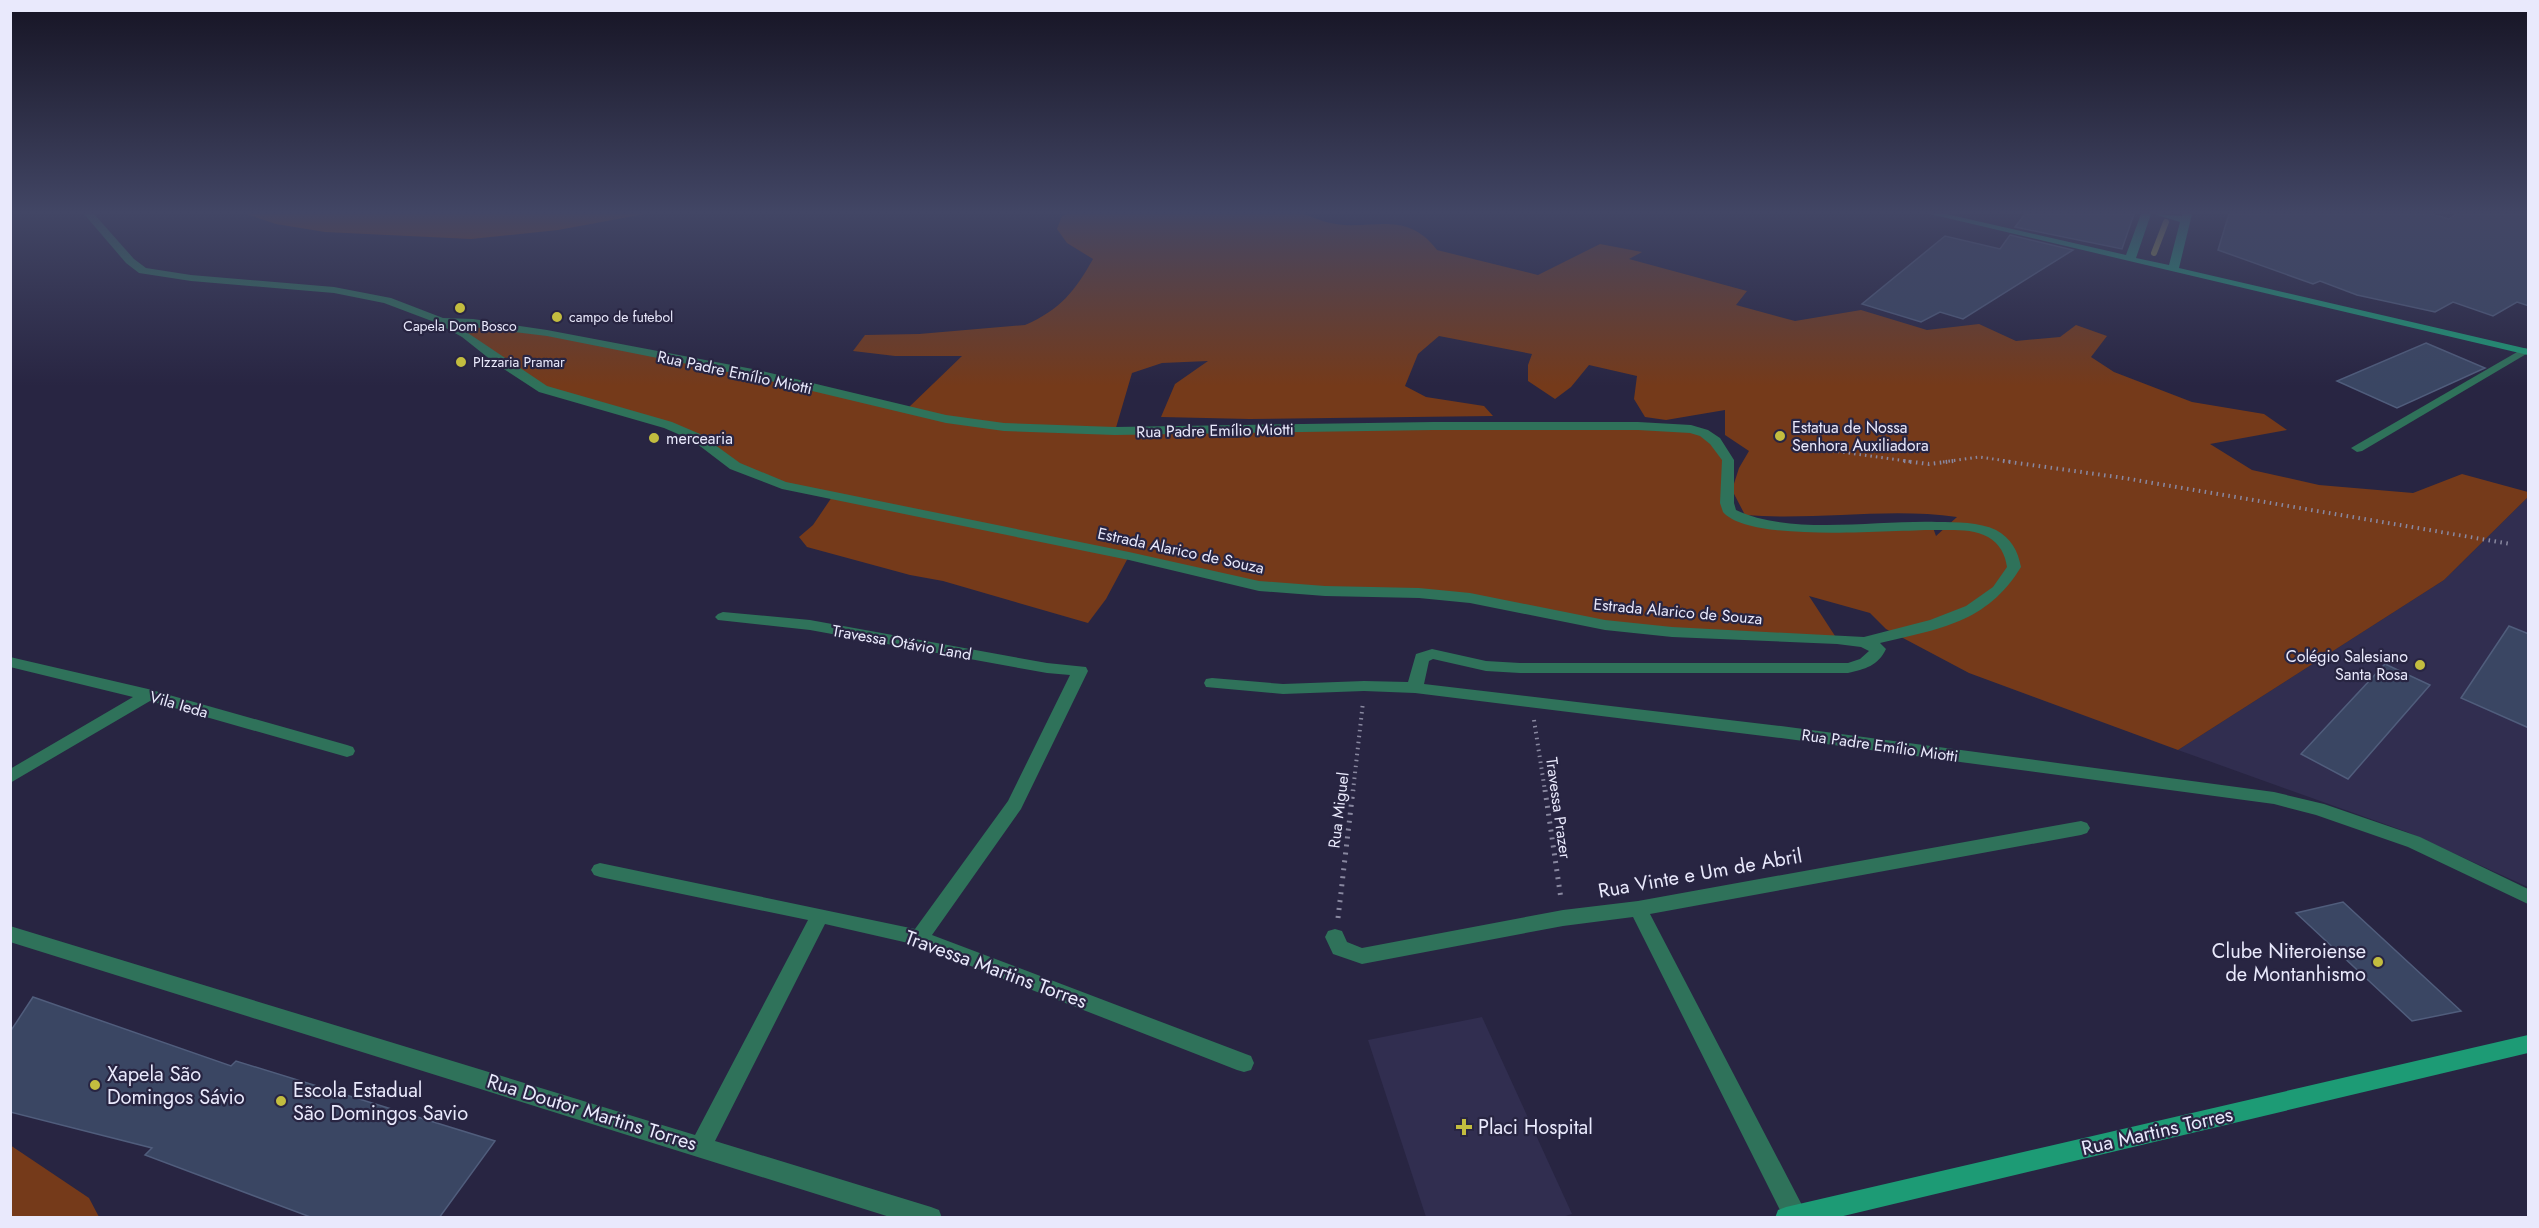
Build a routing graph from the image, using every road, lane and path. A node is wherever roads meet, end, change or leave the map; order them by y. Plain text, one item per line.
1 (145, 271) edge
2 (2183, 271) edge
3 (441, 321) junction
4 (2526, 352) edge
5 (1805, 447) dead end
6 (2357, 448) dead end
7 (1932, 525) joint
8 (2511, 544) dead end
9 (723, 617) dead end
10 (1864, 642) junction
11 (10, 662) edge
12 (1212, 683) dead end
13 (1364, 686) junction
14 (1415, 688) junction
15 (148, 694) junction
16 (1531, 702) junction
17 (347, 752) dead end
18 (10, 777) edge
19 (2081, 828) dead end
20 (600, 870) dead end
21 (2529, 897) edge
22 (1638, 909) junction
23 (820, 915) junction
24 (1563, 918) junction
25 (10, 934) edge
26 (1335, 937) joint
27 (920, 938) junction
28 (2529, 1044) edge
29 (1244, 1063) dead end
30 (701, 1145) junction
31 (1790, 1216) edge
32 (931, 1218) edge

1 - 3 street, Estrada Alarico de Souza
2 - 4 main road
3 - 7 street, Rua Padre Emílio Miotti
3 - 10 street, Estrada Alarico de Souza
4 - 6 street
5 - 8 path
7 - 10 street, Estrada Alarico de Souza
9 - 27 street, Travessa Otávio Land
10 - 14 street
11 - 15 street, Vila Ieda
12 - 13 street, Rua Padre Emílio Miotti
13 - 14 street, Rua Padre Emílio Miotti
13 - 26 path, Rua Miguel
14 - 16 street, Rua Padre Emílio Miotti
15 - 17 street, Vila Ieda
15 - 18 street
16 - 21 street, Rua Padre Emílio Miotti
16 - 24 path, Travessa Prazer
19 - 22 street, Rua Vinte e Um de Abril
20 - 23 street, Travessa Martins Torres
22 - 24 street, Rua Vinte e Um de Abril
22 - 31 street
23 - 27 street, Travessa Martins Torres
23 - 30 street
24 - 26 street, Rua Vinte e Um de Abril
25 - 30 street, Rua Doutor Martins Torres
27 - 29 street, Travessa Martins Torres
28 - 31 main road, Rua Martins Torres
30 - 32 street, Rua Doutor Martins Torres

